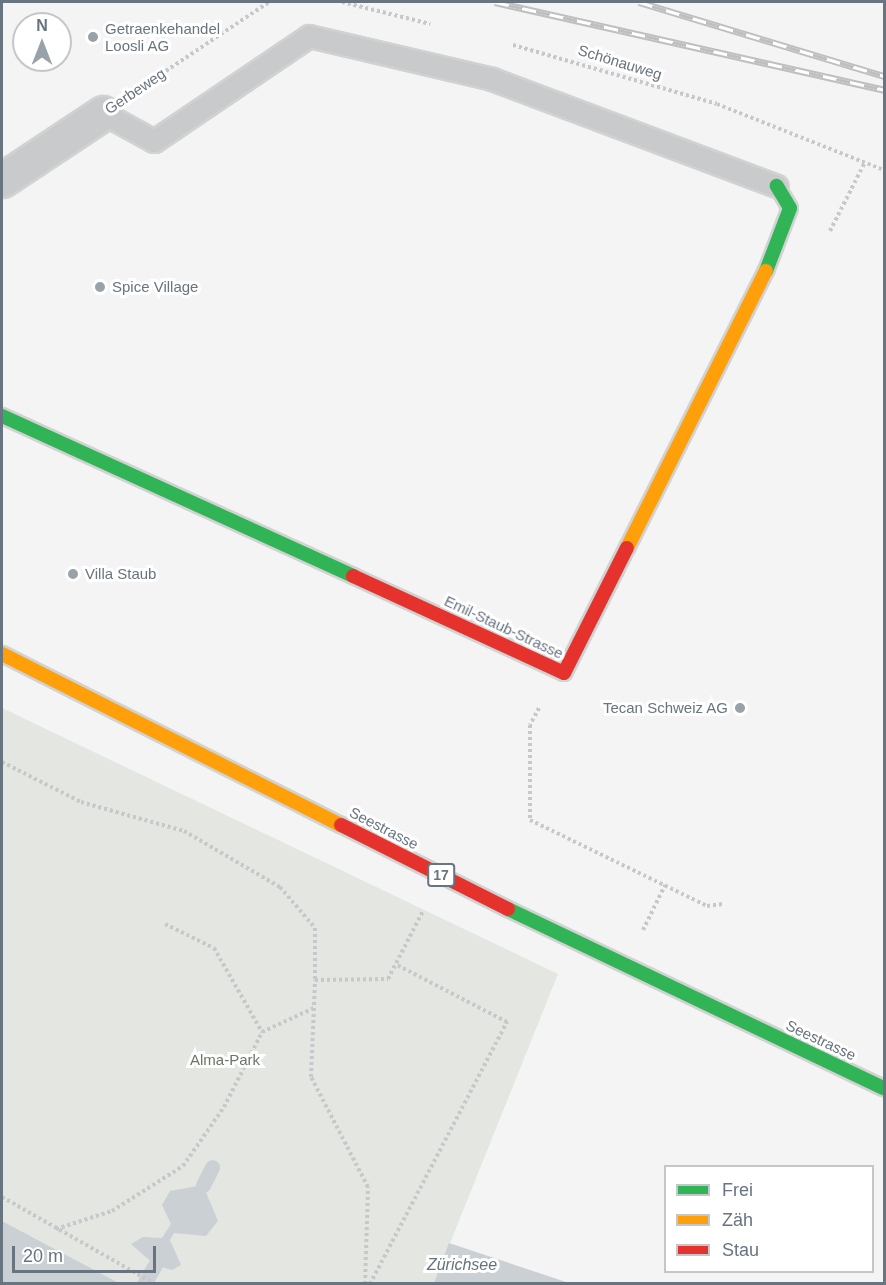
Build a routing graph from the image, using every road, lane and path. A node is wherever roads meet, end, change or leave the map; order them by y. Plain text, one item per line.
1 (268, 2) edge
2 (342, 2) edge
3 (433, 25) dead end
4 (501, 42) dead end
5 (103, 113) junction
6 (865, 162) junction
7 (885, 170) edge
8 (2, 180) edge
9 (777, 186) joint
10 (827, 237) dead end
11 (2, 416) edge
12 (2, 654) edge
13 (564, 673) junction
14 (2, 762) edge
15 (664, 885) junction
16 (723, 904) dead end
17 (418, 921) dead end
18 (165, 924) dead end
19 (643, 931) dead end
20 (395, 964) junction
21 (315, 980) junction
22 (314, 1008) junction
23 (262, 1032) junction
24 (885, 1088) edge
25 (2, 1197) edge
26 (56, 1229) junction
27 (154, 1284) edge
28 (367, 1284) edge

1 - 5 path, Gerbeweg
2 - 3 path
4 - 6 path, Schönauweg
5 - 8 street, Gerbeweg
5 - 9 lane
6 - 7 path, Schönauweg
6 - 10 path
9 - 13 street, Emil-Staub-Strasse
11 - 13 street, Emil-Staub-Strasse
12 - 24 street, Seestrasse / 17
13 - 15 path
14 - 21 path
15 - 16 path
15 - 19 path
17 - 20 path
18 - 23 path
20 - 21 path
20 - 28 path
21 - 22 path
22 - 23 path
22 - 28 path
23 - 26 path
25 - 26 path
26 - 27 path

